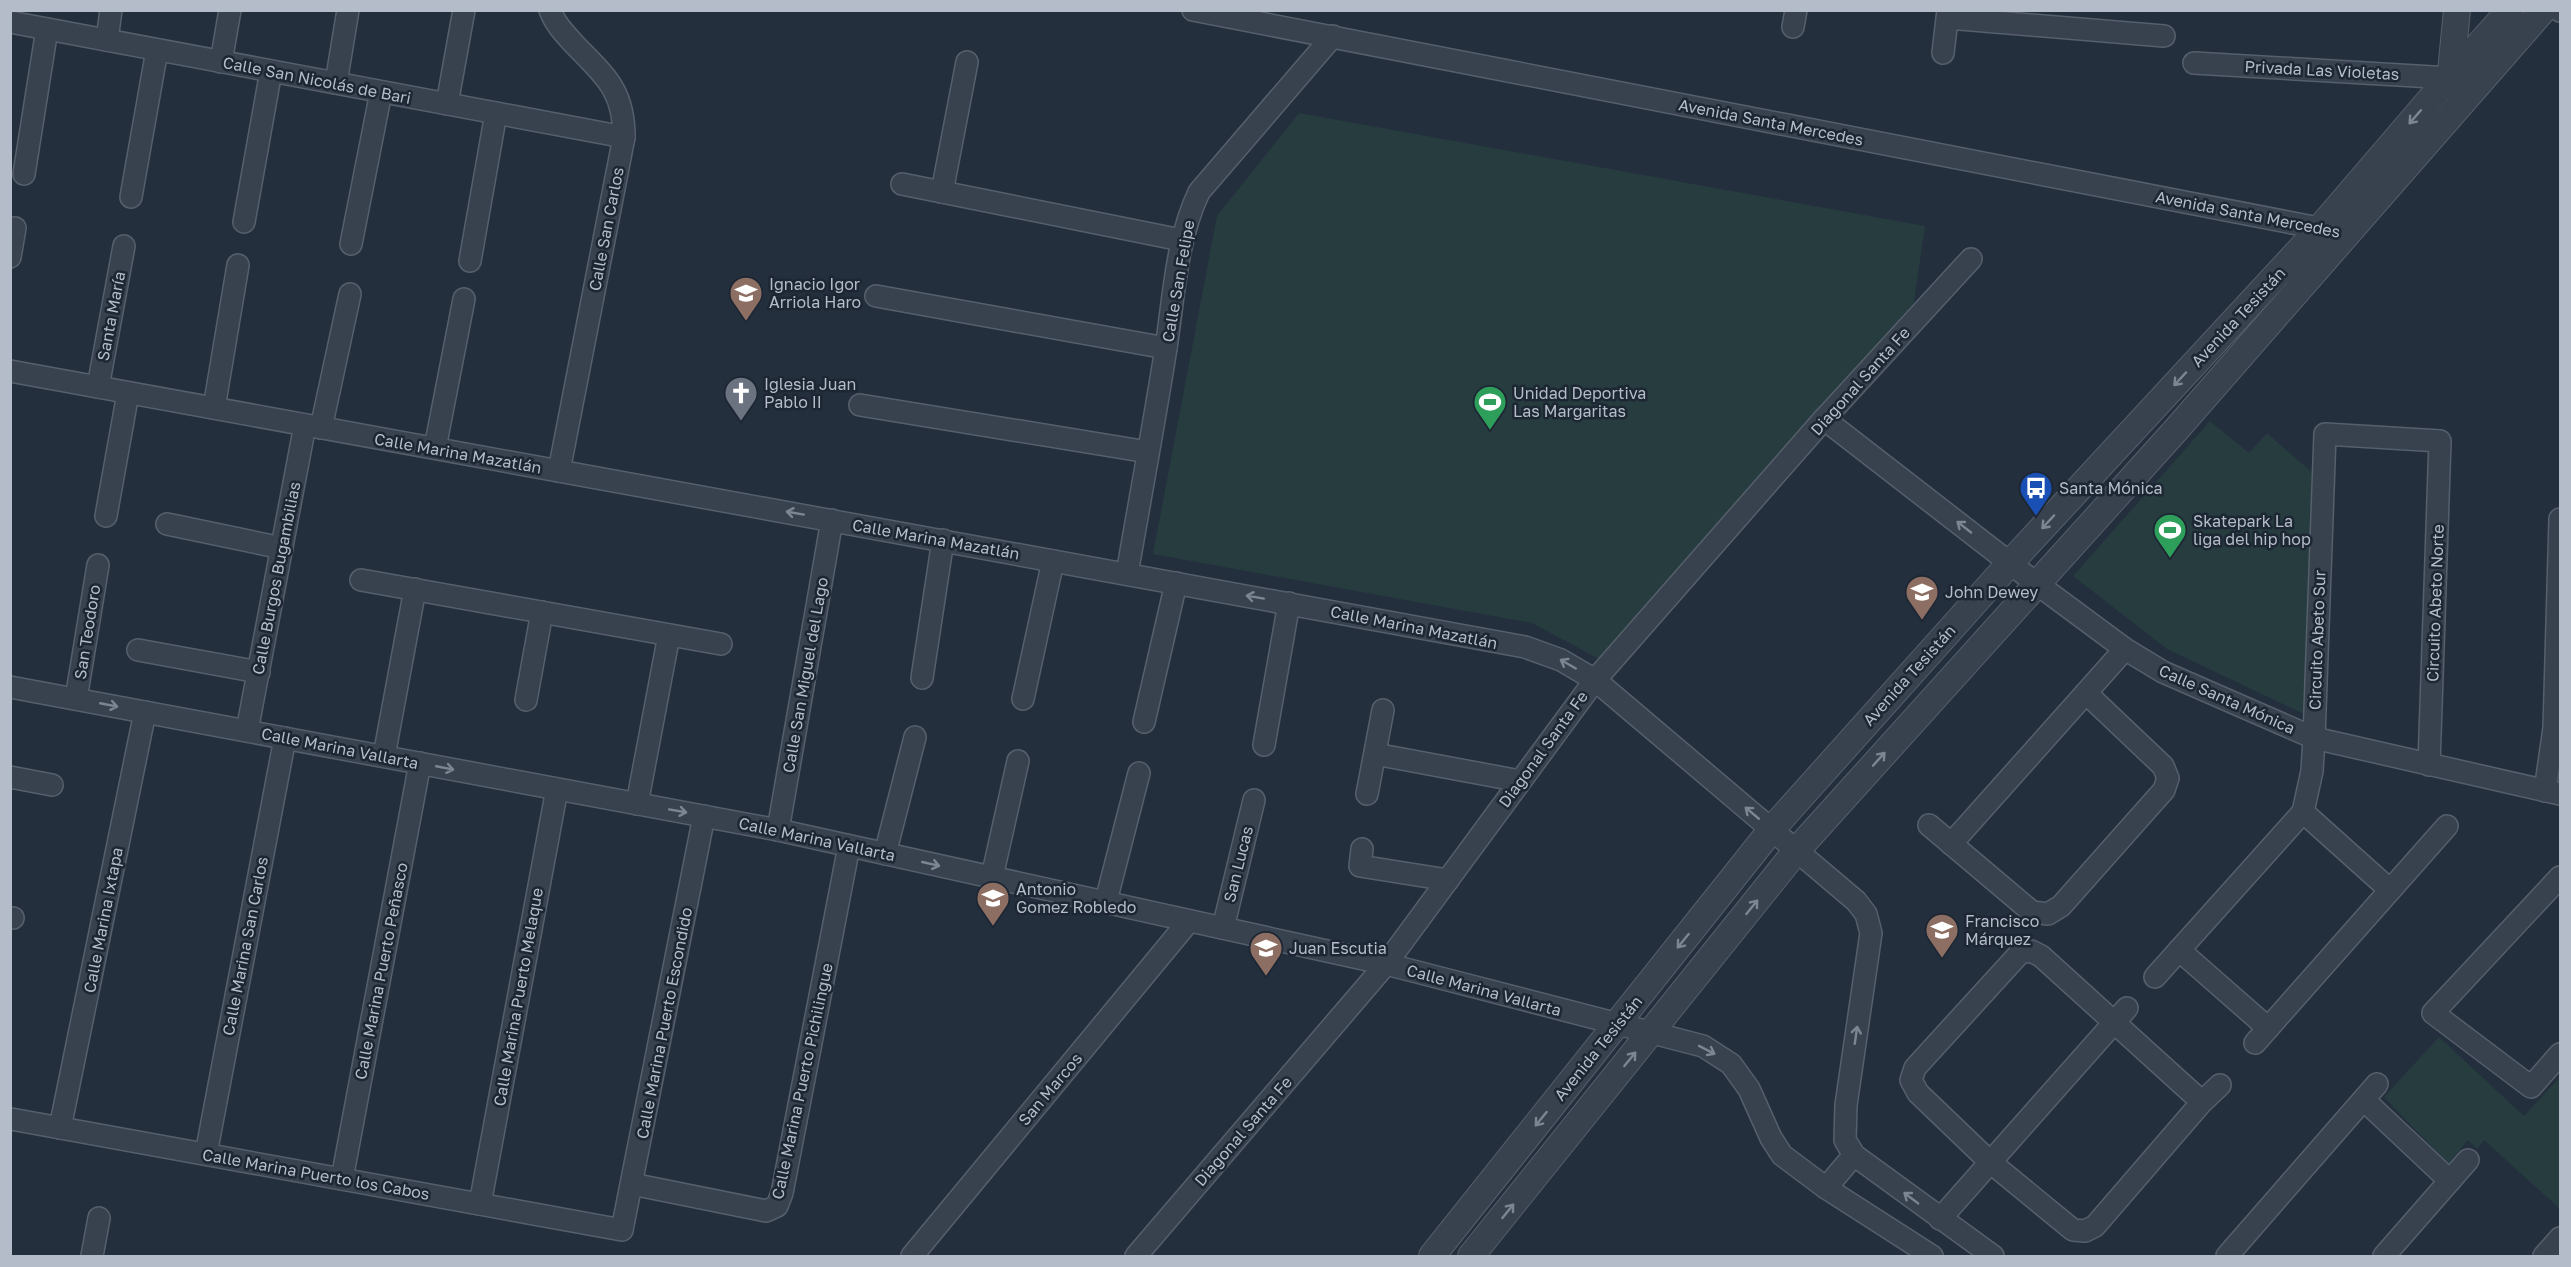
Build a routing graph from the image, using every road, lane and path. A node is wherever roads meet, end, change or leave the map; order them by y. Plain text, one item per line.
1 (111, 10) edge
2 (230, 10) edge
3 (348, 10) edge
4 (464, 10) edge
5 (550, 10) edge
6 (1193, 10) edge
7 (2457, 10) edge
8 (2485, 10) edge
9 (2510, 10) edge
10 (2543, 10) edge
11 (1948, 14) edge
12 (10, 22) edge
13 (47, 29) junction
14 (1333, 36) junction
15 (2164, 36) dead end
16 (107, 40) junction
17 (2482, 41) junction
18 (157, 50) junction
19 (1943, 53) dead end
20 (221, 62) junction
21 (967, 63) dead end
22 (2194, 63) dead end
23 (271, 71) junction
24 (2450, 78) junction
25 (336, 83) junction
26 (2477, 85) junction
27 (381, 92) junction
28 (447, 104) junction
29 (496, 113) junction
30 (2445, 123) junction
31 (624, 137) junction
32 (24, 174) dead end
33 (902, 184) dead end
34 (942, 192) junction
35 (131, 197) dead end
36 (244, 222) dead end
37 (15, 228) dead end
38 (2320, 228) junction
39 (2349, 234) junction
40 (1181, 240) junction
41 (351, 244) dead end
42 (124, 246) dead end
43 (10, 257) edge
44 (1971, 259) dead end
45 (470, 261) dead end
46 (238, 265) dead end
47 (350, 294) dead end
48 (876, 296) dead end
49 (464, 299) dead end
50 (1166, 348) junction
51 (11, 376) edge
52 (98, 387) junction
53 (128, 393) junction
54 (860, 405) dead end
55 (214, 408) junction
56 (1824, 419) junction
57 (313, 426) junction
58 (2440, 441) joint
59 (435, 448) junction
60 (1148, 453) junction
61 (559, 471) junction
62 (106, 516) dead end
63 (2560, 519) edge
64 (832, 520) junction
65 (167, 524) dead end
66 (943, 540) junction
67 (282, 548) junction
68 (1053, 561) junction
69 (2010, 563) junction
70 (98, 565) dead end
71 (1127, 574) junction
72 (361, 580) dead end
73 (1176, 583) junction
74 (2037, 584) junction
75 (416, 590) junction
76 (1289, 603) junction
77 (542, 612) junction
78 (669, 635) junction
79 (722, 644) dead end
80 (2125, 649) junction
81 (138, 650) dead end
82 (259, 672) junction
83 (922, 678) dead end
84 (1594, 680) junction
85 (10, 687) edge
86 (2086, 693) junction
87 (76, 699) junction
88 (1023, 699) dead end
89 (526, 700) dead end
90 (1383, 710) dead end
91 (145, 712) junction
92 (1144, 722) dead end
93 (247, 731) junction
94 (915, 737) dead end
95 (285, 738) junction
96 (2314, 738) junction
97 (1264, 745) dead end
98 (1375, 754) junction
99 (384, 756) junction
100 (1018, 761) dead end
101 (420, 763) junction
102 (2429, 765) junction
103 (1139, 773) dead end
104 (10, 777) edge
105 (1520, 781) junction
106 (52, 785) dead end
107 (557, 789) junction
108 (2553, 792) edge
109 (1367, 794) dead end
110 (1254, 800) dead end
111 (637, 804) junction
112 (2303, 812) junction
113 (704, 816) junction
114 (1929, 825) dead end
115 (2447, 826) dead end
116 (1772, 829) junction
117 (778, 830) junction
118 (1951, 844) junction
119 (849, 846) junction
120 (1362, 849) dead end
121 (1797, 850) junction
122 (885, 854) junction
123 (992, 877) junction
124 (2560, 877) edge
125 (1448, 880) junction
126 (2390, 890) junction
127 (1106, 901) junction
128 (1189, 921) junction
129 (1222, 928) junction
130 (2179, 950) junction
131 (1386, 964) junction
132 (2155, 977) dead end
133 (2121, 1015) junction
134 (1617, 1024) junction
135 (1651, 1033) junction
136 (2560, 1054) edge
137 (2220, 1085) dead end
138 (2202, 1102) junction
139 (11, 1119) edge
140 (60, 1128) junction
141 (206, 1154) junction
142 (1854, 1155) junction
143 (2468, 1160) dead end
144 (1990, 1162) junction
145 (342, 1179) junction
146 (2450, 1181) junction
147 (632, 1184) junction
148 (1826, 1188) junction
149 (480, 1204) junction
150 (99, 1218) dead end
151 (1940, 1219) junction
152 (622, 1230) joint
153 (2560, 1238) edge
154 (92, 1257) edge
155 (912, 1257) edge
156 (1136, 1257) edge
157 (1432, 1257) edge
158 (1471, 1257) edge
159 (1932, 1257) edge
160 (1993, 1257) edge
161 (2227, 1257) edge
162 (2384, 1257) edge
163 (2544, 1257) edge

1 - 16 street
2 - 20 street
3 - 25 street
4 - 28 street
5 - 31 street, Calle San Carlos
6 - 14 street, Avenida Santa Mercedes
7 - 24 street
8 - 17 street
9 - 17 street, Avenida Tesistán
10 - 26 street, Avenida Tesistán
11 - 15 street
11 - 19 street
12 - 13 street, Calle San Nicolás de Bari
13 - 16 street, Calle San Nicolás de Bari
13 - 32 street
14 - 38 street, Avenida Santa Mercedes
14 - 40 street, Calle San Felipe
16 - 18 street, Calle San Nicolás de Bari
17 - 24 street, Avenida Tesistán
17 - 26 street
18 - 20 street, Calle San Nicolás de Bari
18 - 35 street
20 - 23 street, Calle San Nicolás de Bari
21 - 34 street
22 - 24 street, Privada Las Violetas
23 - 25 street, Calle San Nicolás de Bari
23 - 36 street
24 - 30 street
24 -> 38 street, Avenida Tesistán
25 - 27 street, Calle San Nicolás de Bari
26 - 30 street, Avenida Tesistán
27 - 28 street, Calle San Nicolás de Bari
27 - 41 street
28 - 29 street, Calle San Nicolás de Bari
29 - 31 street, Calle San Nicolás de Bari
29 - 45 street
30 - 39 street, Avenida Tesistán
31 - 61 street, Calle San Carlos
33 - 34 street
34 - 40 street
37 - 43 street
38 - 39 street, Avenida Santa Mercedes
38 -> 69 street, Avenida Tesistán
39 - 74 street, Avenida Tesistán
40 - 50 street, Calle San Felipe
42 - 52 street, Santa María
44 - 56 street, Diagonal Santa Fe
46 - 55 street
47 - 57 street, Calle Burgos Bugambilias
48 - 50 street
49 - 59 street
50 - 60 street, Calle San Felipe
51 - 52 street, Calle Marina Mazatlán
52 - 53 street, Calle Marina Mazatlán
53 - 55 street, Calle Marina Mazatlán
53 - 62 street
54 - 60 street
55 - 57 street, Calle Marina Mazatlán
69 -> 56 street, Calle Santa Mónica
56 - 84 street, Diagonal Santa Fe
57 - 59 street, Calle Marina Mazatlán
57 - 67 street, Calle Burgos Bugambilias
58 - 96 street, Circuito Abeto Sur
58 - 102 street, Circuito Abeto Norte
59 - 61 street, Calle Marina Mazatlán
60 - 71 street, Calle San Felipe
64 -> 61 street, Calle Marina Mazatlán
63 - 108 street
64 - 66 street, Calle Marina Mazatlán
64 - 117 street, Calle San Miguel del Lago
65 - 67 street
66 - 68 street, Calle Marina Mazatlán
66 - 83 street
67 - 82 street, Calle Burgos Bugambilias
68 - 71 street, Calle Marina Mazatlán
68 - 88 street
69 - 74 street, Calle Santa Mónica
69 - 116 street, Avenida Tesistán
70 - 87 street, San Teodoro
71 - 73 street, Calle Marina Mazatlán
72 - 75 street
76 -> 73 street, Calle Marina Mazatlán
73 - 92 street
74 - 80 street, Calle Santa Mónica
121 -> 74 street, Avenida Tesistán
75 - 77 street
75 - 99 street
84 -> 76 street, Calle Marina Mazatlán
76 - 97 street
77 - 78 street
77 - 89 street
78 - 79 street
78 - 111 street
80 - 86 street
80 - 96 street, Calle Santa Mónica
81 - 82 street
82 - 93 street, Calle Burgos Bugambilias
84 - 105 street, Diagonal Santa Fe
116 -> 84 street, Calle Marina Mazatlán
85 - 87 street, Calle Marina Vallarta
86 - 118 street
86 - 118 street
87 -> 91 street, Calle Marina Vallarta
90 - 98 street
91 - 93 street, Calle Marina Vallarta
91 - 140 street, Calle Marina Ixtapa
93 - 95 street, Calle Marina Vallarta
94 - 122 street
95 - 99 street, Calle Marina Vallarta
95 - 141 street, Calle Marina San Carlos
96 - 102 street, Calle Santa Mónica
96 - 112 street, Circuito Abeto Sur
98 - 105 street
98 - 109 street
99 - 101 street, Calle Marina Vallarta
100 - 123 street
101 -> 107 street, Calle Marina Vallarta
101 - 145 street, Calle Marina Puerto Peñasco
102 - 108 street, Calle Santa Mónica
103 - 127 street
104 - 106 street
105 - 125 street, Diagonal Santa Fe
107 - 111 street, Calle Marina Vallarta
107 - 149 street, Calle Marina Puerto Melaque
110 - 129 street, San Lucas
111 -> 113 street, Calle Marina Vallarta
112 - 126 street
112 - 130 street
113 - 117 street, Calle Marina Vallarta
113 - 147 street, Calle Marina Puerto Escondido
114 - 118 street
115 - 126 street
116 - 121 street, Calle Marina Mazatlán
116 -> 134 street, Avenida Tesistán
117 - 119 street, Calle Marina Vallarta
119 - 122 street, Calle Marina Vallarta
119 - 147 street, Calle Marina Puerto Pichilingue
120 - 125 street
135 -> 121 street, Avenida Tesistán
142 -> 121 street, Calle Marina Mazatlán
122 -> 123 street, Calle Marina Vallarta
123 - 127 street, Calle Marina Vallarta
124 - 136 street
125 - 131 street, Diagonal Santa Fe
126 - 130 street
127 - 128 street, Calle Marina Vallarta
128 - 129 street, Calle Marina Vallarta
128 - 155 street, San Marcos
129 - 131 street, Calle Marina Vallarta
130 - 132 street
131 - 134 street, Calle Marina Vallarta
131 - 156 street, Diagonal Santa Fe
133 - 138 street
133 - 144 street
133 - 144 street
134 - 135 street, Calle Marina Vallarta
134 -> 157 street, Avenida Tesistán
135 -> 148 street, Calle Marina Vallarta
158 -> 135 street, Avenida Tesistán
137 - 138 street
138 - 144 street
139 - 140 street, Calle Marina Puerto los Cabos
140 - 141 street, Calle Marina Puerto los Cabos
141 - 145 street, Calle Marina Puerto los Cabos
142 - 148 street
151 -> 142 street
143 - 146 street
144 - 151 street
145 - 149 street, Calle Marina Puerto los Cabos
146 - 161 street
146 - 162 street
147 - 152 street, Calle Marina Puerto Escondido
148 - 159 street, Calle Marina Vallarta
149 - 152 street, Calle Marina Puerto los Cabos
150 - 154 street
151 - 160 street
153 - 163 street

